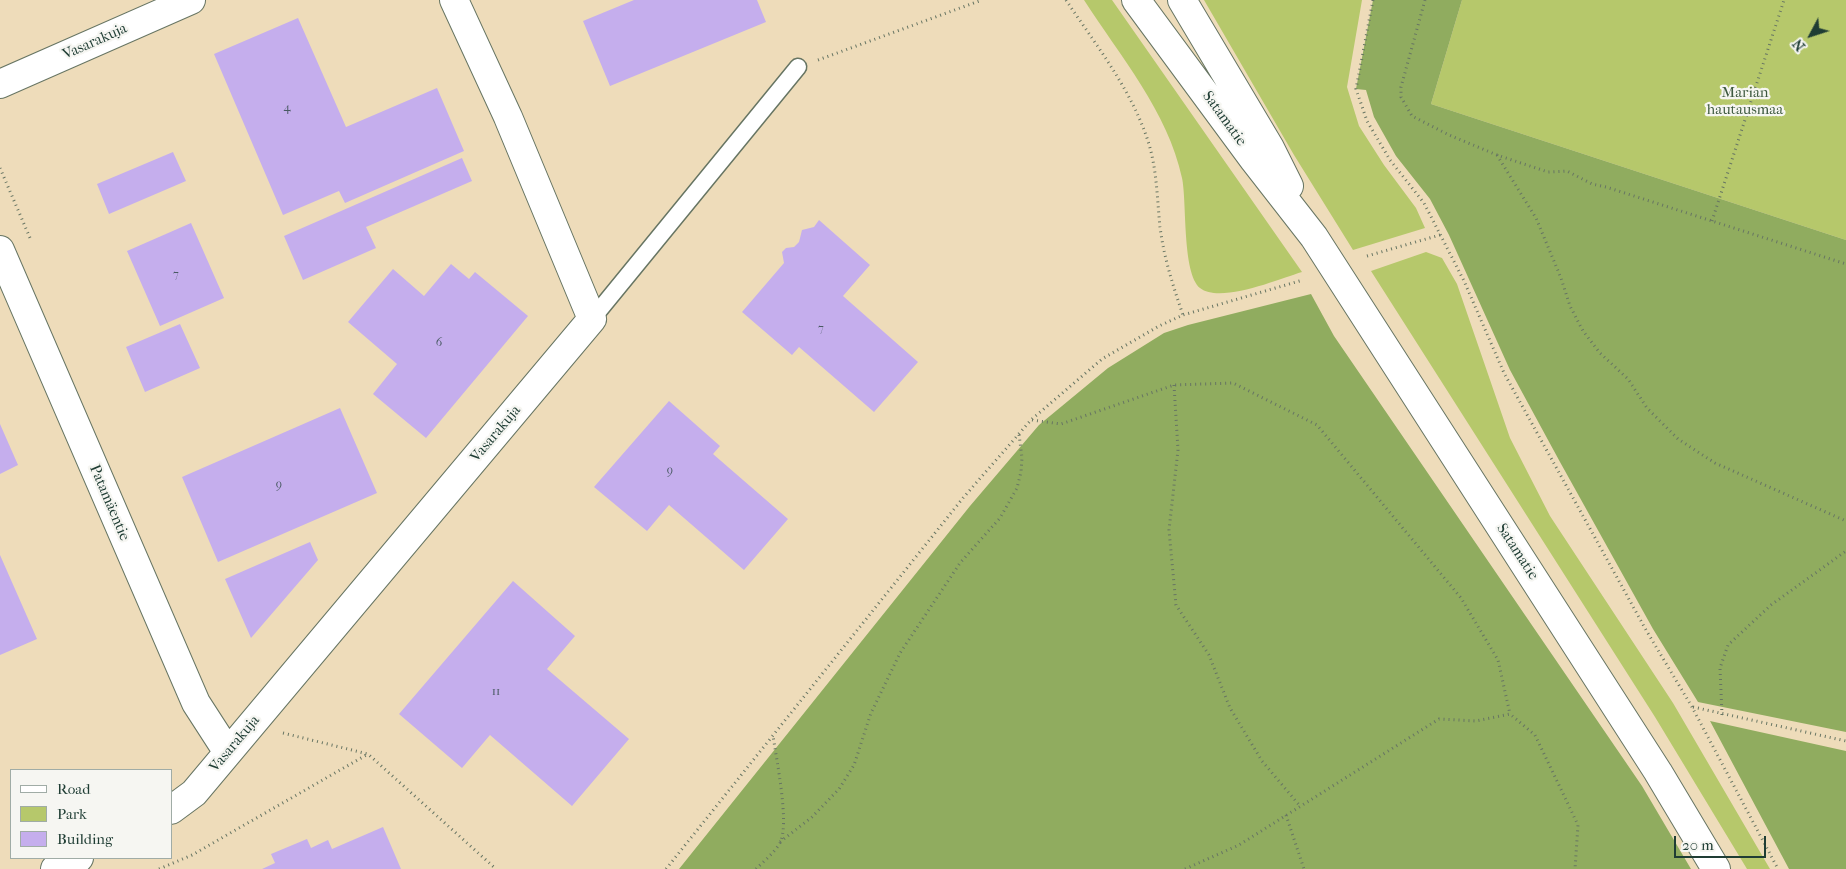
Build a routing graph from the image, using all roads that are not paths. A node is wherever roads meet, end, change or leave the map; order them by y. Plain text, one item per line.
1 (191, 0) edge
2 (454, 0) edge
3 (1136, 0) edge
4 (1182, 0) edge
5 (798, 67) road end
6 (0, 84) edge
7 (1314, 237) junction
8 (0, 250) edge
9 (592, 319) junction
10 (227, 751) junction
11 (172, 809) edge
12 (77, 859) edge
13 (55, 869) edge
14 (1716, 869) edge

1 - 6 street, Vasarakuja
2 - 9 street
3 - 7 street, Satamatie
4 - 7 street, Satamatie
5 - 9 lane
7 - 14 street, Satamatie
8 - 10 street, Patamäentie
9 - 10 street, Vasarakuja
10 - 11 street, Vasarakuja
12 - 13 street

